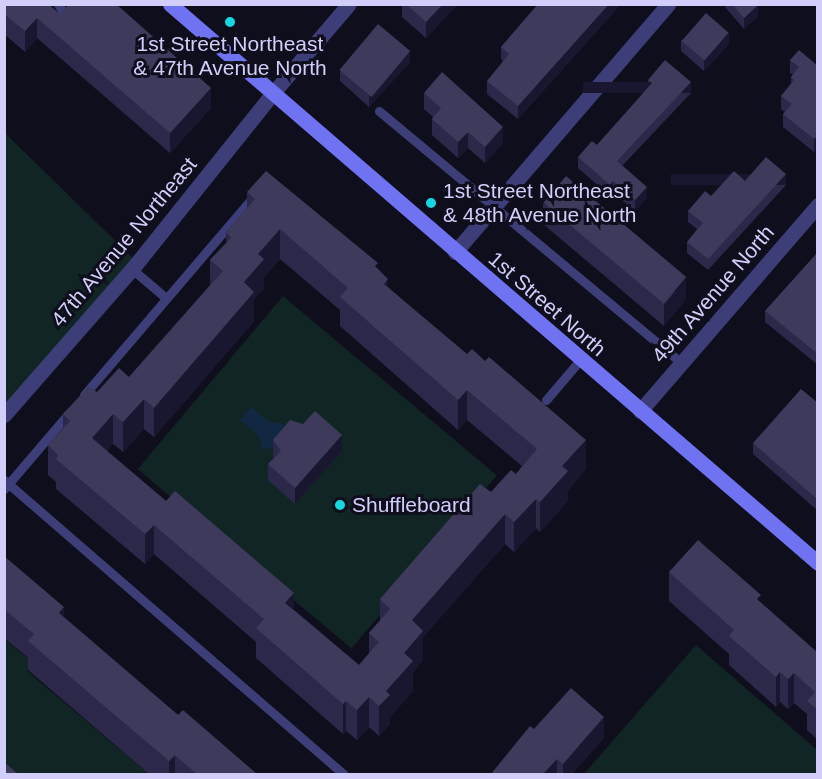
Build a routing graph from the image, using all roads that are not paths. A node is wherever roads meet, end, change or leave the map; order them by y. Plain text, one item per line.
1 (58, 4) edge
2 (170, 4) edge
3 (349, 4) edge
4 (668, 4) edge
5 (66, 17) edge
6 (272, 94) junction
7 (379, 111) dead end
8 (260, 190) edge
9 (818, 205) edge
10 (495, 206) junction
11 (455, 252) junction
12 (132, 269) junction
13 (166, 298) junction
14 (580, 360) junction
15 (681, 363) junction
16 (546, 400) dead end
17 (640, 411) junction
18 (4, 415) edge
19 (6, 485) edge
20 (818, 563) edge
21 (344, 774) edge

1 - 5 lane
2 - 6 street, 1st Street North
3 - 6 street, 47th Avenue Northeast
4 - 10 street
6 - 11 street, 1st Street North
6 - 12 street, 47th Avenue Northeast
7 - 10 lane
8 - 13 lane
9 - 15 street, 49th Avenue North
10 - 11 street
10 - 15 lane
11 - 14 street, 1st Street North
12 - 13 lane
12 - 18 street, 47th Avenue Northeast
13 - 19 lane
14 - 16 lane
14 - 17 street, 1st Street North
15 - 17 street, 49th Avenue North
17 - 20 street, 1st Street North
19 - 21 lane

